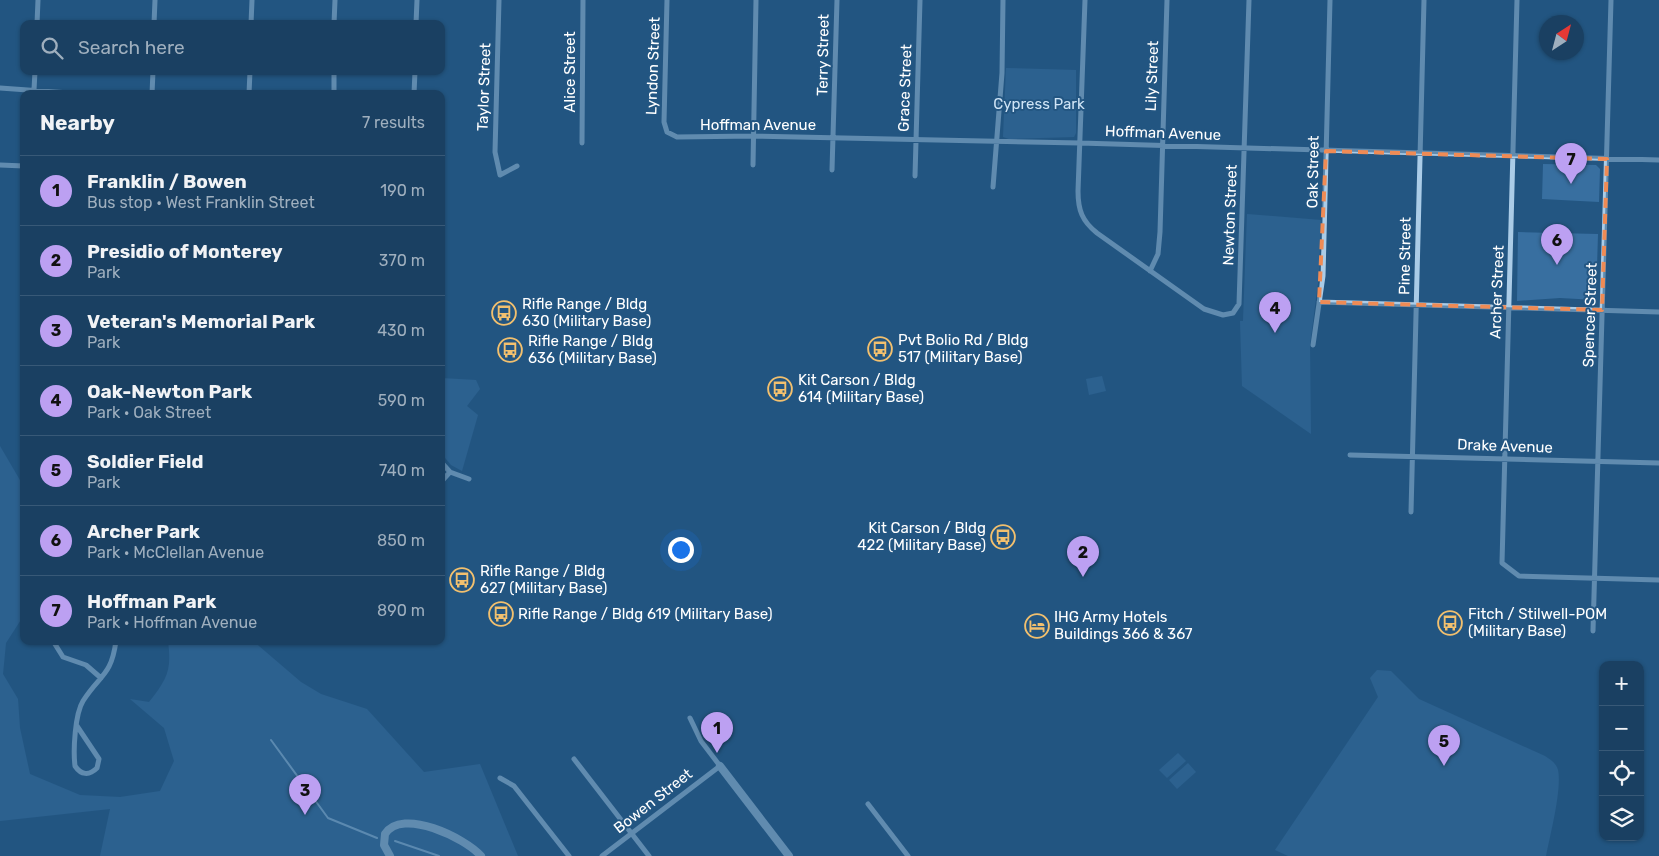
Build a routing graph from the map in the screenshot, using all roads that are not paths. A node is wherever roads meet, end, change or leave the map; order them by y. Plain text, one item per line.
1 (38, 0) edge
2 (155, 0) edge
3 (252, 0) edge
4 (334, 0) edge
5 (417, 0) edge
6 (499, 0) edge
7 (583, 0) edge
8 (667, 0) edge
9 (756, 0) edge
10 (837, 0) edge
11 (920, 0) edge
12 (1003, 0) edge
13 (1085, 0) edge
14 (1167, 0) edge
15 (1249, 0) edge
16 (1330, 0) edge
17 (1424, 0) edge
18 (1517, 0) edge
19 (1612, 0) edge
20 (37, 20) edge
21 (154, 20) edge
22 (251, 20) edge
23 (334, 20) edge
24 (416, 20) edge
25 (35, 75) edge
26 (153, 75) edge
27 (250, 75) edge
28 (334, 75) edge
29 (415, 75) edge
30 (0, 88) edge
31 (34, 90) joint
32 (152, 90) edge
33 (249, 90) edge
34 (334, 90) edge
35 (414, 90) edge
36 (667, 132) joint
37 (754, 136) junction
38 (834, 138) junction
39 (916, 140) junction
40 (582, 143) dead end
41 (998, 143) junction
42 (1080, 143) junction
43 (1162, 146) junction
44 (1244, 148) junction
45 (1326, 151) junction
46 (1420, 154) junction
47 (1514, 156) junction
48 (1607, 159) junction
49 (1659, 160) edge
50 (0, 165) edge
51 (753, 165) dead end
52 (20, 166) edge
53 (517, 166) dead end
54 (832, 170) dead end
55 (914, 176) dead end
56 (993, 187) dead end
57 (1150, 271) junction
58 (1319, 302) junction
59 (1416, 305) junction
60 (1509, 307) junction
61 (1602, 310) junction
62 (1659, 312) edge
63 (1313, 345) dead end
64 (1350, 455) dead end
65 (1412, 456) junction
66 (1506, 459) junction
67 (1599, 462) junction
68 (1659, 463) edge
69 (445, 466) edge
70 (450, 472) junction
71 (445, 478) edge
72 (469, 480) dead end
73 (1411, 512) dead end
74 (1595, 578) junction
75 (1659, 580) edge
76 (1593, 631) dead end
77 (56, 645) edge
78 (115, 645) edge
79 (102, 678) junction
80 (690, 718) dead end
81 (77, 726) junction
82 (574, 759) dead end
83 (720, 766) junction
84 (500, 778) dead end
85 (868, 804) dead end
86 (632, 834) junction
87 (390, 856) edge
88 (481, 856) edge
89 (569, 856) edge
90 (602, 856) edge
91 (649, 856) edge
92 (788, 856) edge
93 (908, 856) edge

1 - 20 street
2 - 21 street
3 - 22 street
4 - 23 street
5 - 24 street
6 - 53 street, Taylor Street
7 - 40 street, Alice Street
8 - 36 street, Lyndon Street
9 - 37 street
10 - 38 street, Terry Street
11 - 39 street, Grace Street
12 - 41 street
13 - 42 street
14 - 43 street, Lily Street
15 - 44 street, Newton Street
16 - 45 street, Oak Street
17 - 46 street, Pine Street
18 - 47 street, Archer Street
19 - 48 street, Spencer Street
25 - 31 street
26 - 32 street
27 - 33 street
28 - 34 street
29 - 35 street
30 - 31 street
36 - 37 street, Hoffman Avenue
37 - 38 street, Hoffman Avenue
37 - 51 street
38 - 39 street, Hoffman Avenue
38 - 54 street, Terry Street
39 - 41 street, Hoffman Avenue
39 - 55 street, Grace Street
41 - 42 street, Hoffman Avenue
41 - 56 street
42 - 43 street, Hoffman Avenue
42 - 57 street
43 - 44 street, Hoffman Avenue
43 - 57 street, Lily Street
44 - 45 street, Hoffman Avenue
44 - 57 street, Newton Street
45 - 46 street, Hoffman Avenue
45 - 58 street, Oak Street
46 - 47 street, Hoffman Avenue
46 - 59 street, Pine Street
47 - 48 street, Hoffman Avenue
47 - 60 street, Archer Street
48 - 49 street, Hoffman Avenue
48 - 61 street, Spencer Street
50 - 52 street
58 - 59 street
58 - 63 street, Oak Street
59 - 60 street
59 - 65 street, Pine Street
60 - 61 street
60 - 66 street, Archer Street
61 - 62 street
61 - 67 street, Spencer Street
64 - 65 street, Drake Avenue
65 - 66 street, Drake Avenue
65 - 73 street, Pine Street
66 - 67 street, Drake Avenue
66 - 74 street, Archer Street
67 - 68 street, Drake Avenue
67 - 74 street, Spencer Street
69 - 70 street
70 - 71 street
70 - 72 street
74 - 75 street
74 - 76 street, Spencer Street
77 - 79 street
78 - 79 street
79 - 81 street
80 - 83 street
81 - 81 street
82 - 86 street
83 - 86 street, Bowen Street
83 - 92 street
84 - 89 street
85 - 93 street
86 - 90 street, Bowen Street
86 - 91 street
87 - 88 street

